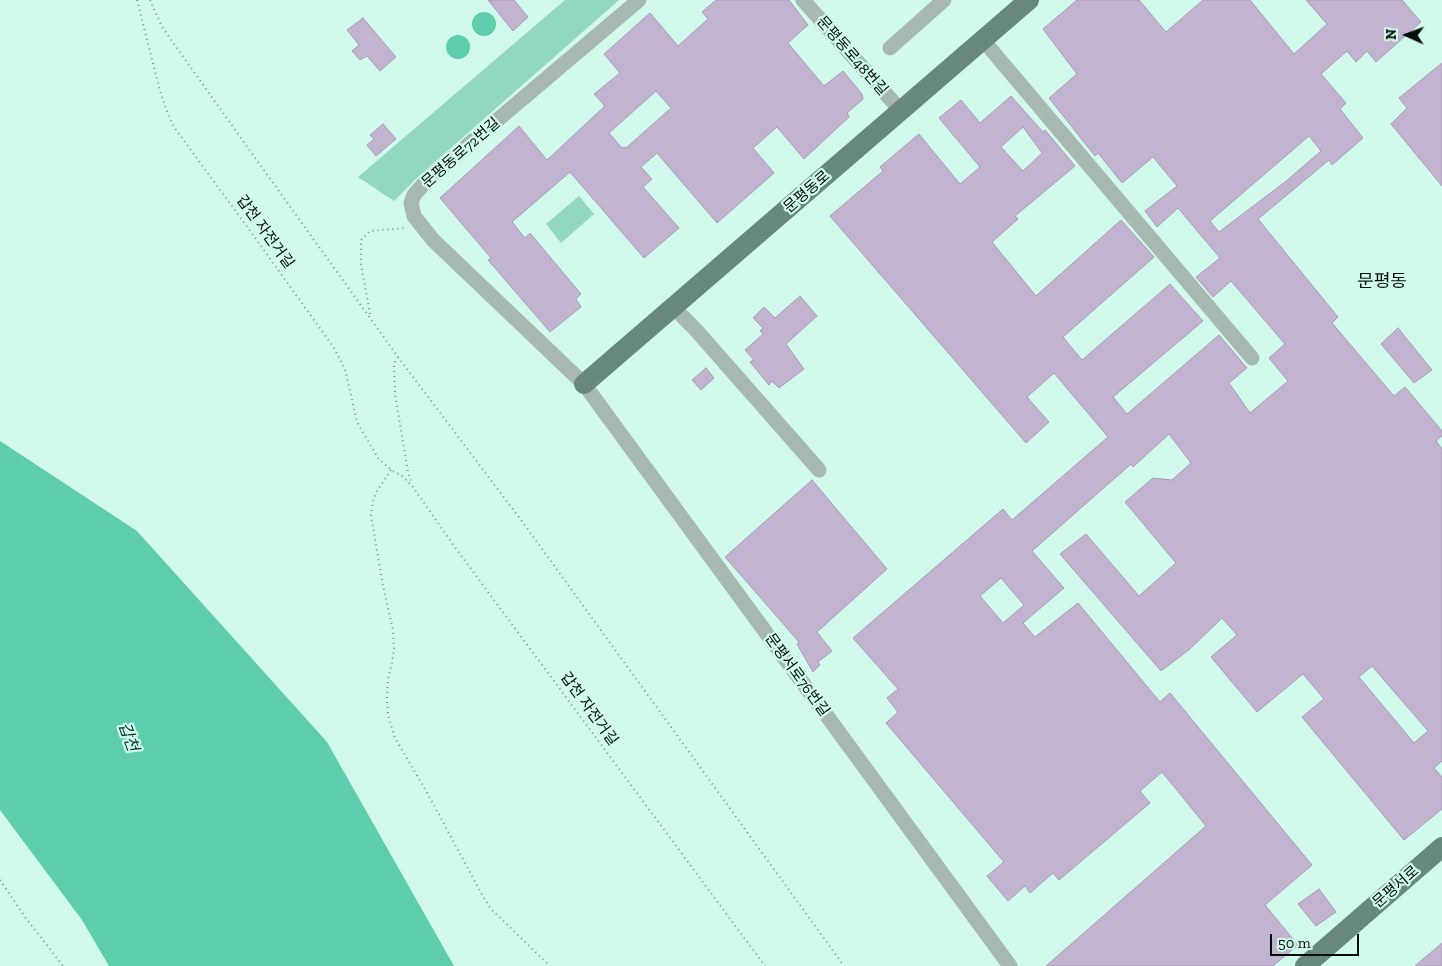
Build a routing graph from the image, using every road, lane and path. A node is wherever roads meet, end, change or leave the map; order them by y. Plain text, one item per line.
1 (138, 0) edge
2 (150, 0) edge
3 (639, 0) edge
4 (803, 0) edge
5 (944, 0) edge
6 (1029, 0) edge
7 (984, 40) junction
8 (890, 48) dead end
9 (900, 111) junction
10 (414, 216) junction
11 (674, 307) junction
12 (370, 316) junction
13 (398, 357) junction
14 (1252, 358) dead end
15 (584, 384) junction
16 (391, 470) junction
17 (819, 470) dead end
18 (413, 487) junction
19 (1442, 847) edge
20 (0, 880) edge
21 (64, 966) edge
22 (550, 966) edge
23 (765, 966) edge
24 (844, 966) edge
25 (1010, 966) edge
26 (1306, 966) edge

1 - 16 path, 갑천 자전거길
2 - 12 path
3 - 10 street, 문평동로72번길
4 - 9 street, 문평동로48번길
5 - 8 street
6 - 7 main road, 문평동로
7 - 9 main road, 문평동로
7 - 14 street
9 - 11 main road, 문평동로
10 - 12 path
10 - 15 street
11 - 15 main road, 문평동로
11 - 17 street
12 - 13 path
13 - 18 path
13 - 24 path
15 - 25 street, 문평서로76번길
16 - 18 path, 갑천 자전거길
16 - 22 path
18 - 23 path, 갑천 자전거길
19 - 26 main road, 문평서로
20 - 21 path

